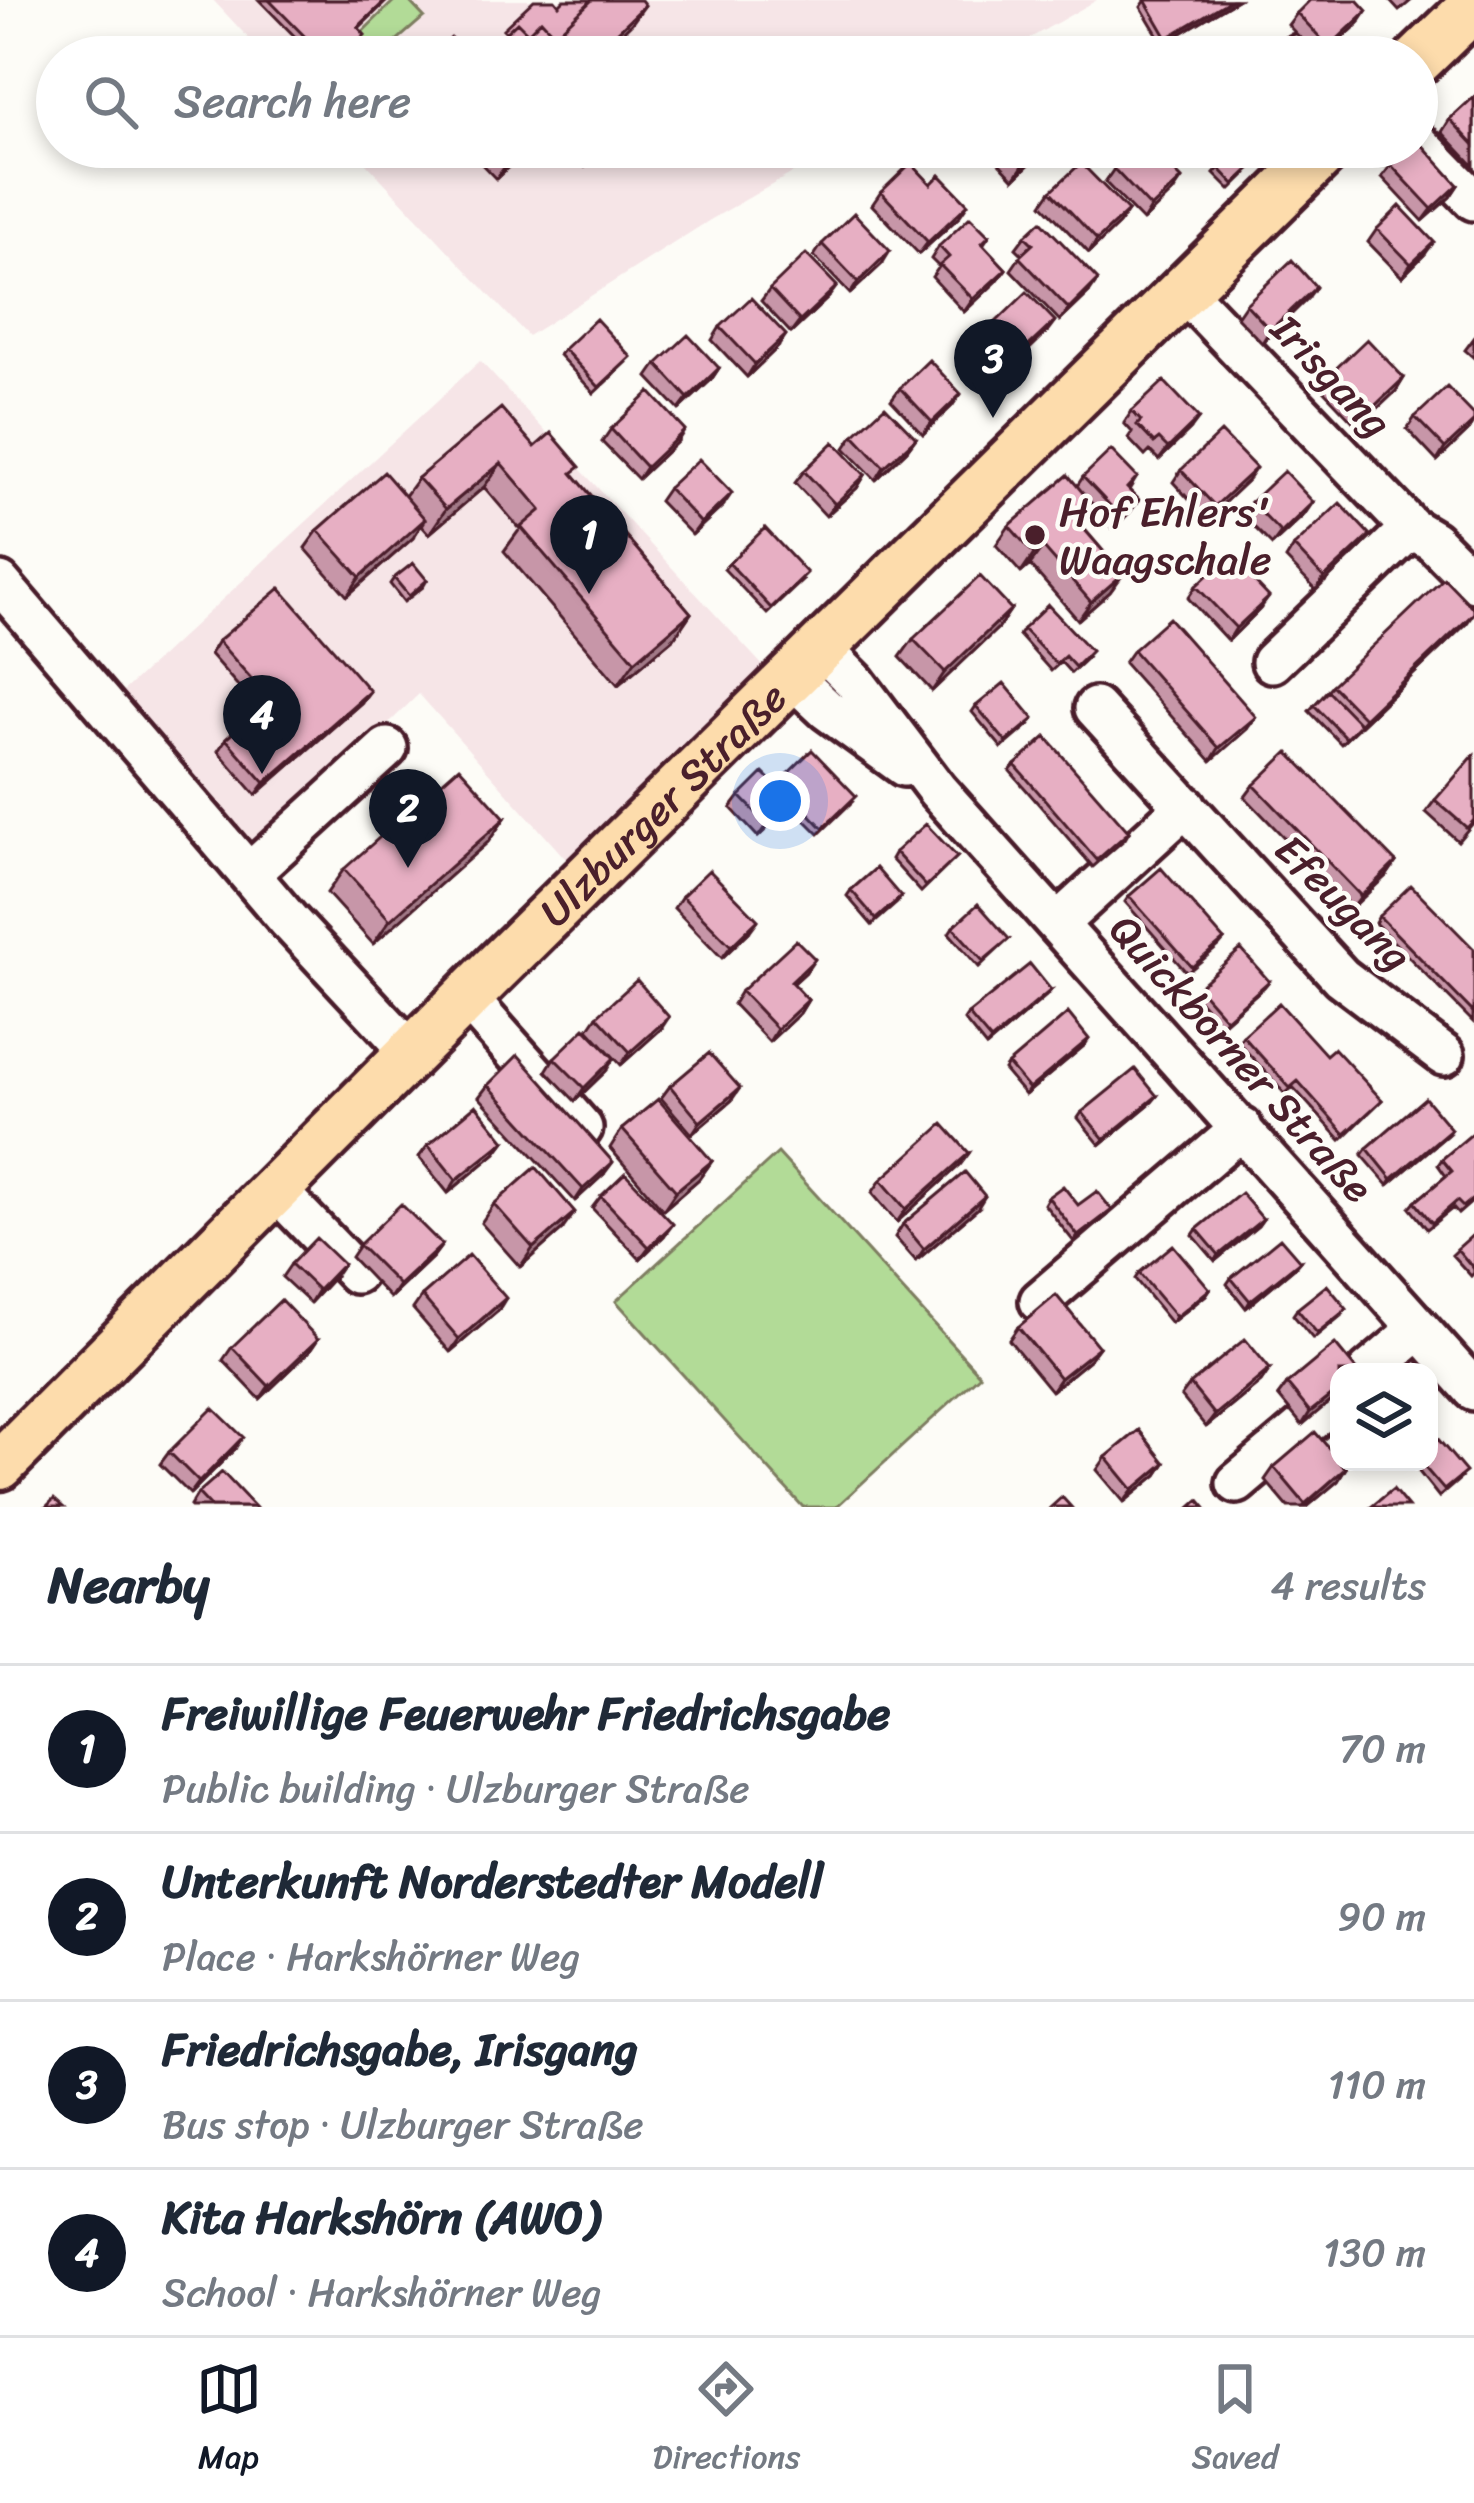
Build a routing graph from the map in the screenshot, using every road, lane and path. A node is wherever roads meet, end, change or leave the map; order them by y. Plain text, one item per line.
1 (1474, 6) edge
2 (1438, 41) edge
3 (1438, 163) edge
4 (1303, 168) edge
5 (1474, 200) edge
6 (1183, 290) junction
7 (1411, 528) junction
8 (1474, 582) edge
9 (0, 583) edge
10 (1272, 662) dead end
11 (807, 663) junction
12 (1095, 708) dead end
13 (387, 748) dead end
14 (1186, 806) junction
15 (250, 873) junction
16 (1058, 924) junction
17 (466, 997) junction
18 (411, 1052) junction
19 (1444, 1055) dead end
20 (1242, 1128) junction
21 (587, 1133) edge
22 (275, 1189) junction
23 (356, 1273) dead end
24 (1040, 1301) edge
25 (1419, 1329) junction
26 (1379, 1363) edge
27 (1474, 1390) edge
28 (1330, 1405) edge
29 (0, 1465) edge
30 (1237, 1483) dead end

1 - 2 main road
3 - 5 street
4 - 6 main road, Ulzburger Straße
6 - 7 street, Irisgang
6 - 11 main road, Ulzburger Straße
7 - 8 street, Irisgang
7 - 10 street
9 - 15 street
11 - 16 street, Quickborner Straße
11 - 17 main road, Ulzburger Straße
12 - 14 street, Efeugang
13 - 15 street
14 - 16 street
14 - 19 street, Efeugang
15 - 18 street
16 - 20 street, Quickborner Straße
17 - 18 main road, Ulzburger Straße
17 - 21 street
18 - 22 main road, Ulzburger Straße
20 - 24 street
20 - 25 street, Quickborner Straße
22 - 23 street
22 - 29 main road, Ulzburger Straße
25 - 26 street
25 - 27 street, Quickborner Straße
28 - 30 street

